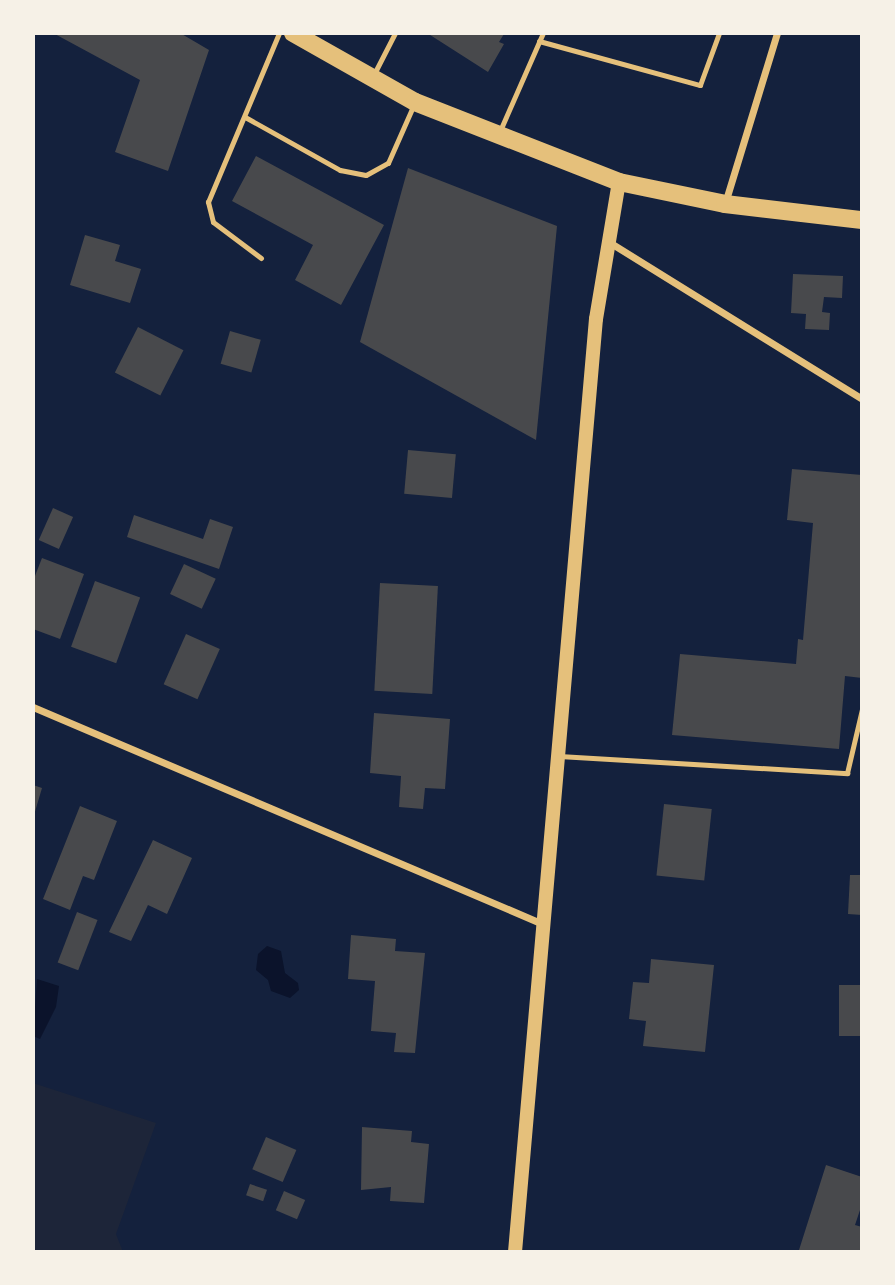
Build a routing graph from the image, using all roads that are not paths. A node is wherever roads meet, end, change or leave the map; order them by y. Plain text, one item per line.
1 (279, 33) edge
2 (293, 33) edge
3 (396, 33) edge
4 (543, 33) edge
5 (719, 33) edge
6 (777, 33) edge
7 (539, 41) junction
8 (370, 79) junction
9 (415, 102) junction
10 (245, 117) junction
11 (498, 136) junction
12 (619, 182) junction
13 (724, 204) junction
14 (862, 220) edge
15 (609, 242) junction
16 (261, 258) dead end
17 (862, 399) edge
18 (33, 707) edge
19 (862, 709) edge
20 (559, 756) junction
21 (543, 923) junction
22 (515, 1252) edge

1 - 10 lane
2 - 8 main road
3 - 8 lane
4 - 7 lane
5 - 7 lane
6 - 13 street
7 - 11 lane
8 - 9 main road
9 - 10 lane
9 - 11 main road
10 - 16 lane
11 - 12 main road
12 - 13 main road
12 - 15 main road
13 - 14 main road
15 - 17 street
15 - 20 main road
18 - 21 street
19 - 20 lane
20 - 21 main road
21 - 22 main road

